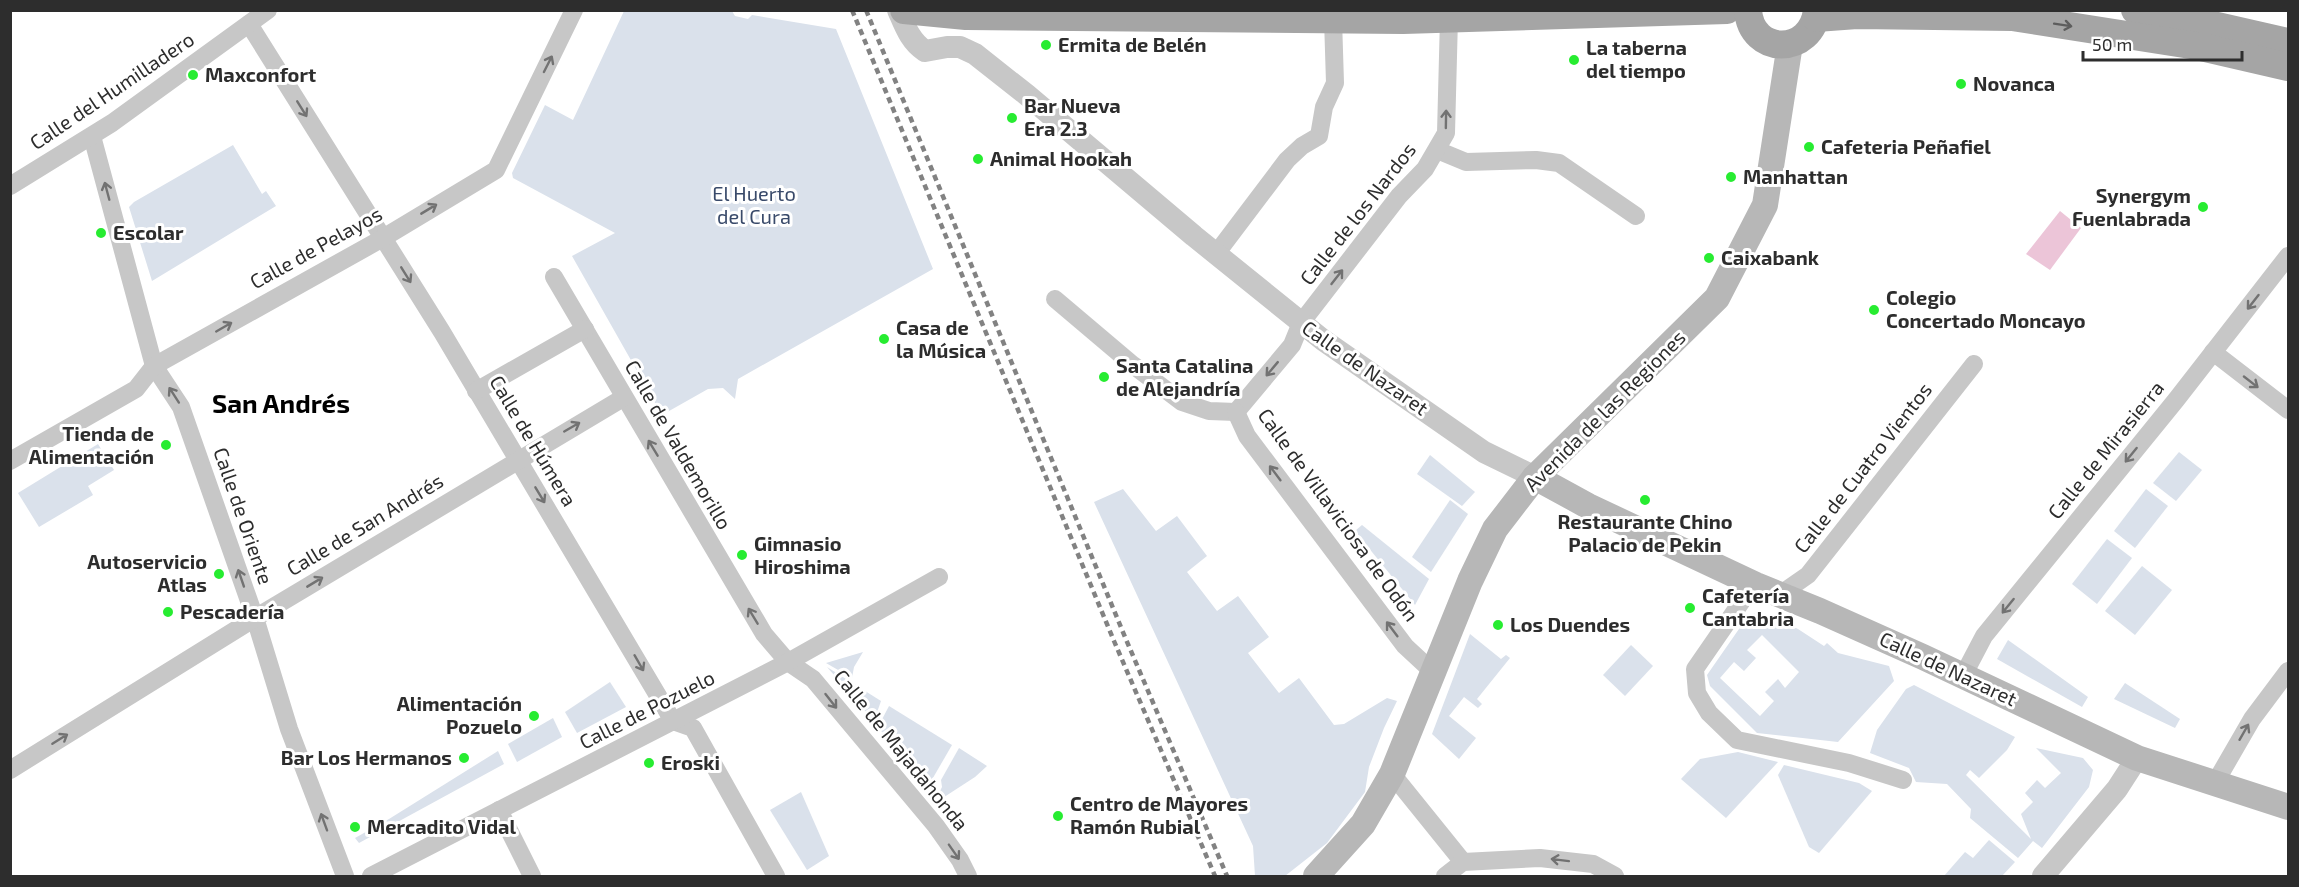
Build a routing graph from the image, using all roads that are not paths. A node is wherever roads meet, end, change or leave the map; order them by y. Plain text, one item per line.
1 (268, 10) edge
2 (574, 10) edge
3 (898, 10) edge
4 (1727, 10) edge
5 (1748, 10) edge
6 (2135, 10) edge
7 (1655, 12) edge
8 (1188, 14) edge
9 (1817, 14) edge
10 (1449, 18) junction
11 (1334, 22) edge
12 (249, 24) junction
13 (907, 24) edge
14 (2289, 42) edge
15 (1790, 44) junction
16 (2289, 67) edge
17 (92, 136) junction
18 (1437, 150) junction
19 (10, 186) edge
20 (1636, 216) dead end
21 (383, 238) junction
22 (1216, 254) junction
23 (2289, 256) edge
24 (554, 277) dead end
25 (1055, 299) dead end
26 (1301, 323) junction
27 (585, 329) junction
28 (2213, 352) junction
29 (1974, 364) dead end
30 (154, 366) junction
31 (476, 391) junction
32 (623, 398) junction
33 (2289, 411) edge
34 (1236, 412) junction
35 (519, 459) junction
36 (10, 461) edge
37 (1535, 477) junction
38 (939, 577) dead end
39 (1756, 585) junction
40 (1781, 594) junction
41 (255, 618) junction
42 (788, 662) junction
43 (2289, 671) edge
44 (1432, 672) junction
45 (1963, 676) junction
46 (673, 721) junction
47 (2137, 758) junction
48 (10, 770) edge
49 (1392, 774) junction
50 (1903, 780) dead end
51 (2215, 783) junction
52 (2289, 807) edge
53 (499, 810) junction
54 (1463, 862) junction
55 (403, 869) edge
56 (345, 876) edge
57 (371, 876) edge
58 (532, 876) edge
59 (776, 876) edge
60 (968, 876) edge
61 (1316, 876) edge
62 (1445, 876) edge
63 (1615, 876) edge
64 (2043, 876) edge

1 - 12 street, Calle del Humilladero
21 -> 2 street, Calle de Pelayos
3 - 13 street
4 - 7 main road
5 - 15 main road
6 - 14 main road
7 - 10 main road
8 - 11 main road
8 - 13 main road
9 - 15 main road
9 -> 16 main road
10 - 11 main road
18 -> 10 street, Calle de los Nardos
11 - 22 street
12 - 17 street, Calle del Humilladero
12 -> 21 street, Calle de Húmera
13 - 22 street, Calle de Nazaret
15 - 37 main road, Avenida de las Regiones
17 - 19 street, Calle del Humilladero
30 -> 17 street, Calle de Oriente
18 - 20 street
26 -> 18 street, Calle de los Nardos
30 -> 21 street, Calle de Pelayos
21 -> 31 street, Calle de Húmera
22 - 26 street, Calle de Nazaret
23 -> 28 street, Calle de Mirasierra
24 - 27 street, Calle de Valdemorillo
25 - 34 street, Calle de Villaviciosa de Odón
26 -> 34 street, Calle de los Nardos
26 - 37 street, Calle de Nazaret
27 - 31 street
27 - 32 street, Calle de Valdemorillo
28 -> 33 street
28 -> 45 street, Calle de Mirasierra
29 - 40 street, Calle de Cuatro Vientos
30 - 36 street, Calle de Pelayos
41 -> 30 street, Calle de Oriente
31 - 35 street, Calle de Húmera
35 -> 32 street, Calle de San Andrés
42 -> 32 street, Calle de Valdemorillo
44 -> 34 street, Calle de Villaviciosa de Odón
41 -> 35 street, Calle de San Andrés
35 -> 46 street, Calle de Húmera
37 - 39 main road, Calle de Nazaret
37 - 44 main road, Avenida de las Regiones
38 - 42 street, Calle de Pozuelo
39 - 40 main road, Calle de Nazaret
39 - 50 street
40 - 45 main road, Calle de Nazaret
48 -> 41 street, Calle de San Andrés
56 -> 41 street, Calle de Oriente
42 - 46 street, Calle de Pozuelo
42 -> 60 street, Calle de Majadahonda
51 -> 43 street
44 - 49 main road, Avenida de las Regiones
45 - 47 main road, Calle de Nazaret
46 - 53 street, Calle de Pozuelo
46 - 59 street, Calle de Húmera
47 - 51 main road, Calle de Nazaret
47 - 64 street
49 - 54 street
49 - 61 main road, Avenida de las Regiones
51 - 52 main road, Calle de Nazaret
53 - 55 street, Calle de Pozuelo
53 - 58 street
54 - 62 street
63 -> 54 street
55 - 57 street, Calle de Pozuelo

